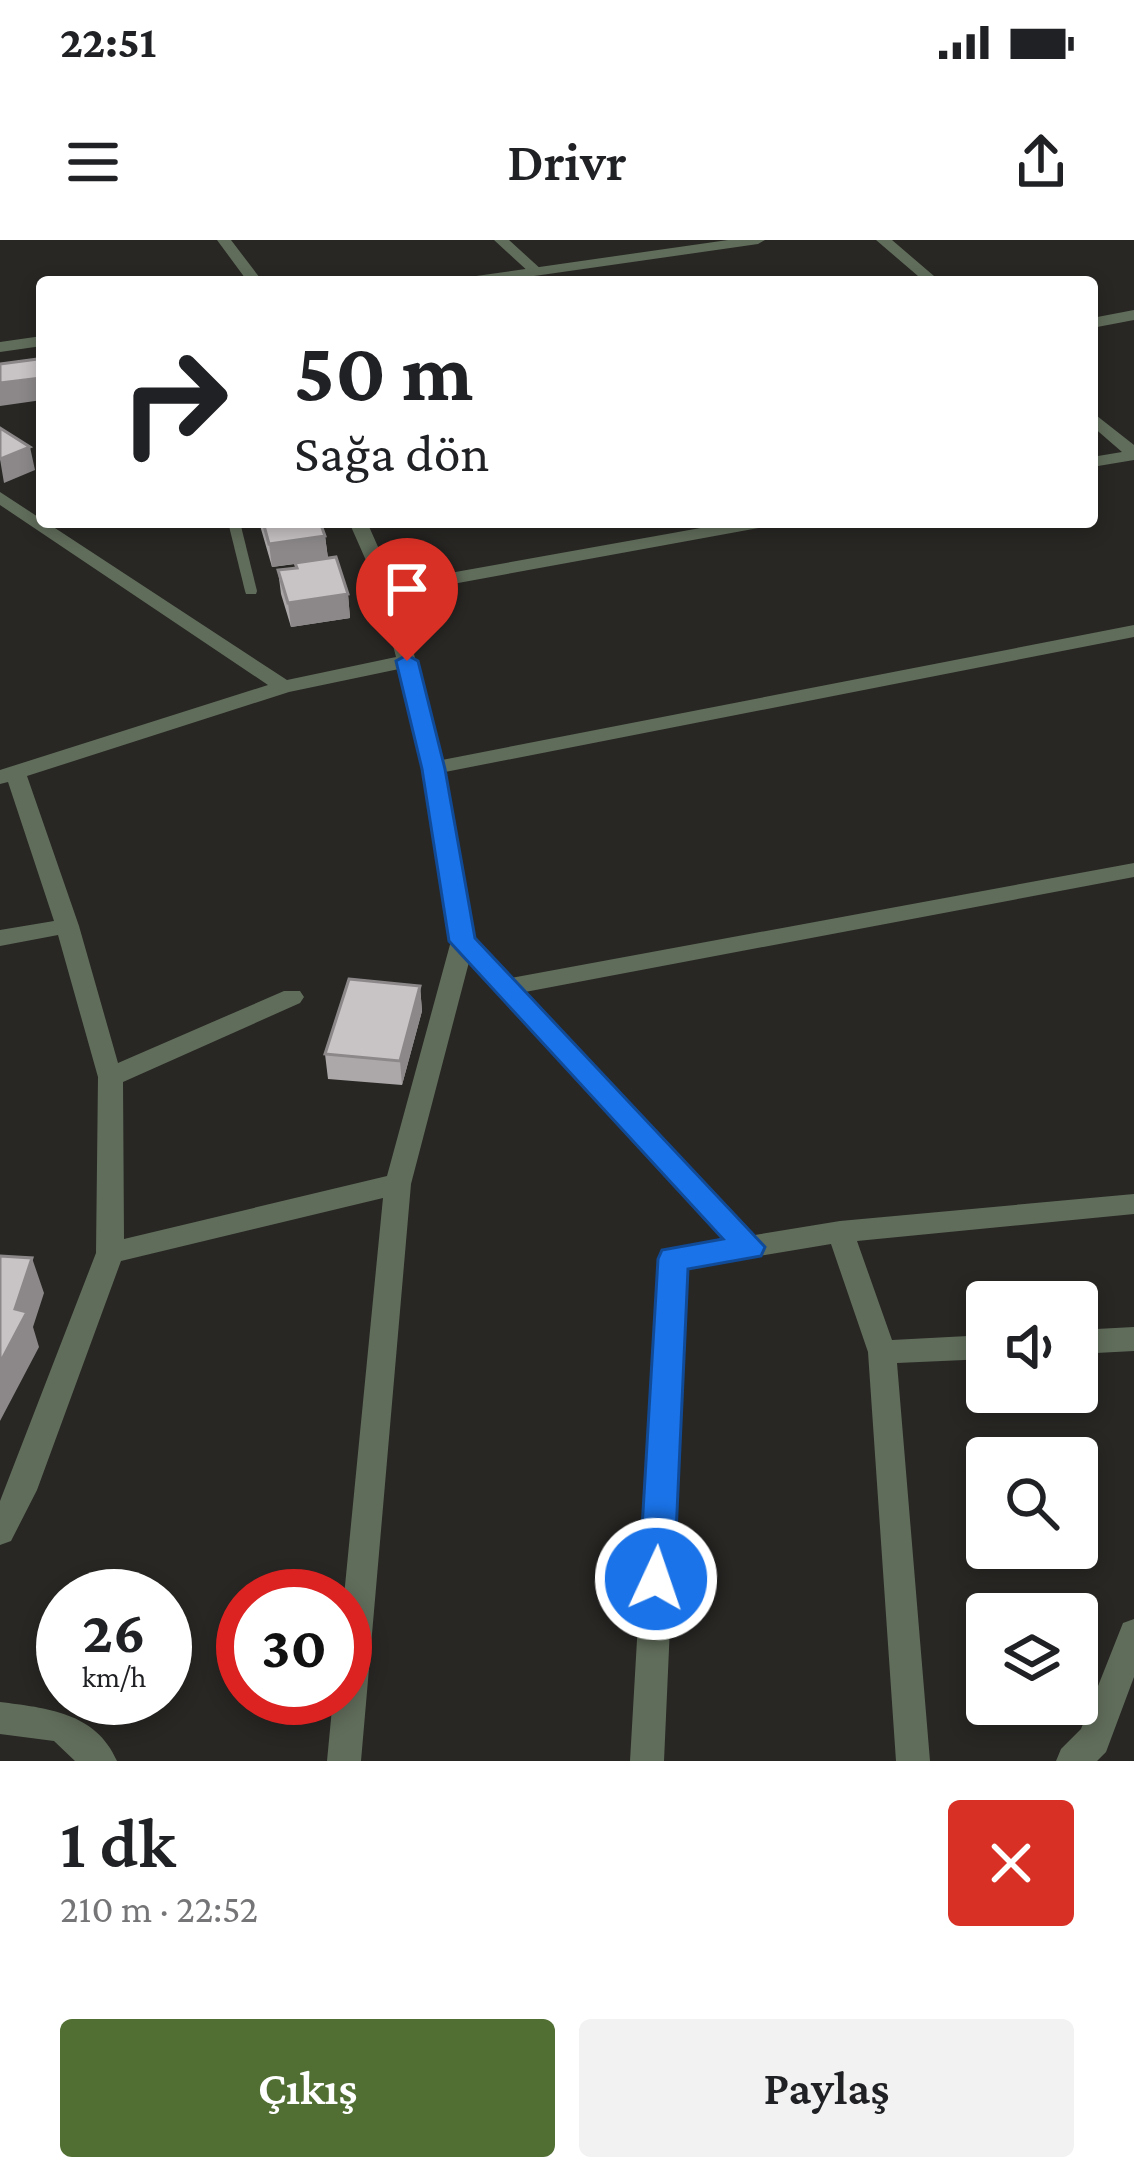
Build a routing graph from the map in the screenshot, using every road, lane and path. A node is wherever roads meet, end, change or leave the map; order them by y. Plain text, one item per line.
1 (224, 240) edge
2 (501, 240) edge
3 (758, 240) edge
4 (884, 240) edge
5 (697, 244) edge
6 (536, 271) junction
7 (251, 276) edge
8 (502, 276) edge
9 (927, 276) edge
10 (1134, 315) edge
11 (1098, 322) edge
12 (36, 342) edge
13 (0, 347) edge
14 (1098, 422) edge
15 (1134, 454) edge
16 (1098, 462) edge
17 (0, 497) edge
18 (21, 512) junction
19 (0, 518) edge
20 (36, 522) edge
21 (45, 528) edge
22 (235, 528) edge
23 (361, 528) edge
24 (731, 528) edge
25 (388, 590) junction
26 (251, 591) dead end
27 (1134, 631) edge
28 (407, 661) junction
29 (284, 687) junction
30 (434, 769) junction
31 (8, 776) edge
32 (1134, 870) edge
33 (67, 926) junction
34 (0, 938) edge
35 (463, 941) junction
36 (506, 987) junction
37 (292, 998) dead end
38 (110, 1077) junction
39 (398, 1184) junction
40 (1134, 1204) edge
41 (840, 1232) junction
42 (750, 1247) junction
43 (110, 1253) junction
44 (1134, 1339) edge
45 (1098, 1341) edge
46 (966, 1348) edge
47 (882, 1352) junction
48 (0, 1531) edge
49 (1134, 1634) edge
50 (0, 1718) edge
51 (100, 1761) edge
52 (344, 1761) edge
53 (647, 1761) edge
54 (913, 1761) edge
55 (1073, 1761) edge

1 - 7 street
2 - 6 street
3 - 5 street
4 - 9 street
5 - 6 street
6 - 8 street
10 - 11 street
12 - 13 street
14 - 15 street
15 - 16 street
17 - 18 street
18 - 19 street
18 - 20 street
21 - 29 street
22 - 26 lane
23 - 25 street
24 - 25 street
25 - 28 street
27 - 30 street
28 - 29 street
28 - 30 street
29 - 31 street
30 - 35 street
31 - 33 street
32 - 36 street
33 - 34 street
33 - 38 street
35 - 36 street
35 - 39 street
36 - 42 street
37 - 38 street
38 - 43 street
39 - 43 street
39 - 52 street
40 - 41 street
41 - 42 street
41 - 47 street
42 - 53 street
43 - 48 street
44 - 45 street
46 - 47 street
47 - 54 street
49 - 55 street
50 - 51 street

